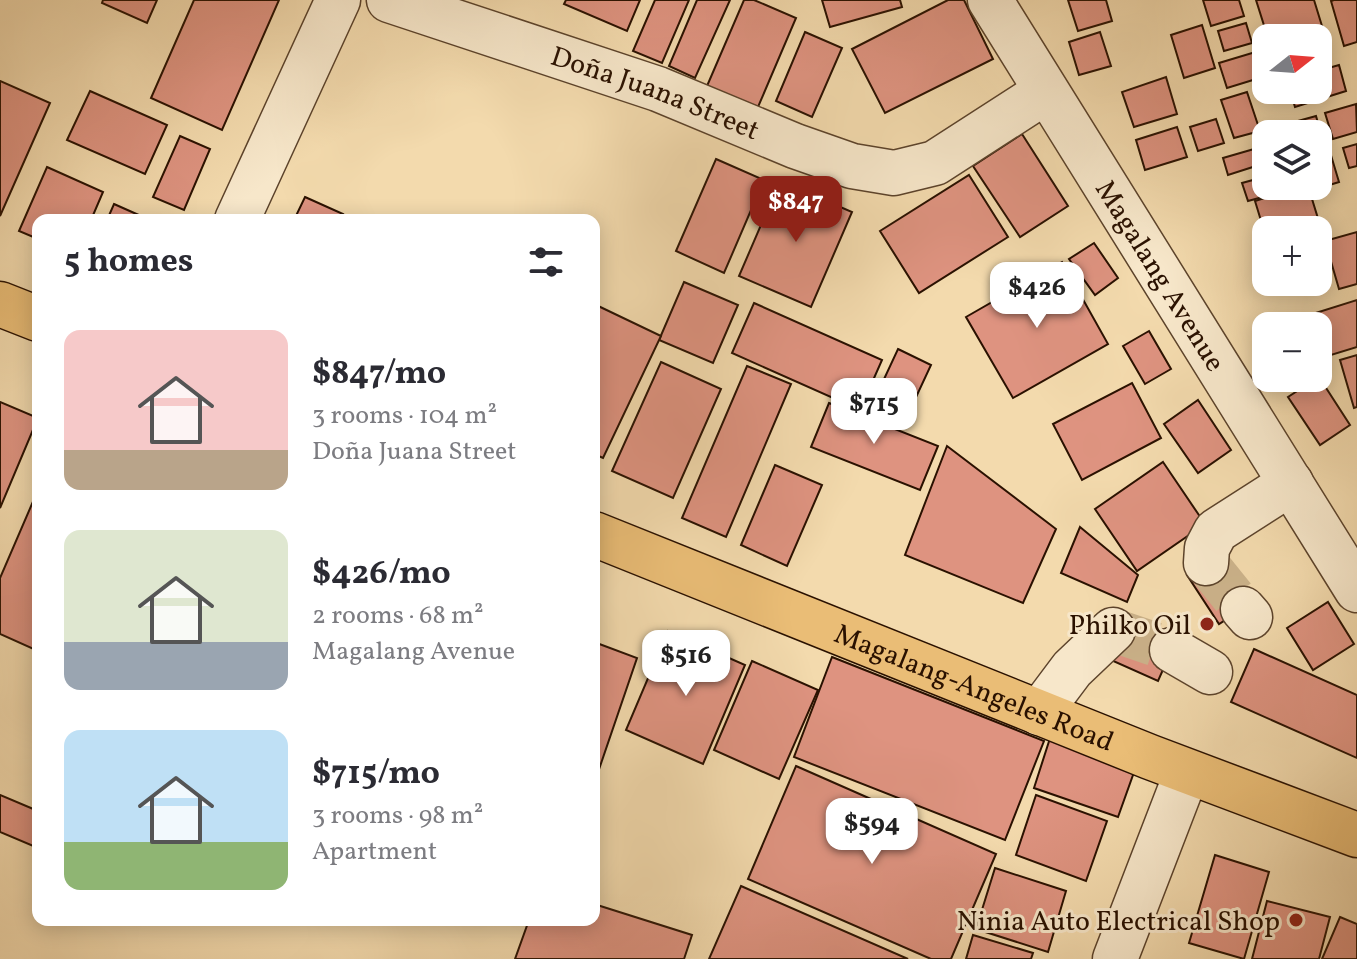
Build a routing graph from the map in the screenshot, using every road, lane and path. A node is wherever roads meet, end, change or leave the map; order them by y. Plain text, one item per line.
1 (338, 0) edge
2 (389, 0) edge
3 (990, 0) edge
4 (1045, 92) junction
5 (240, 214) edge
6 (0, 304) edge
7 (32, 317) edge
8 (1291, 483) junction
9 (600, 536) edge
10 (1206, 563) dead end
11 (1357, 590) edge
12 (1113, 630) dead end
13 (1172, 650) tunnel mouth
14 (1210, 672) dead end
15 (1039, 713) junction
16 (1187, 772) junction
17 (1354, 827) edge
18 (1115, 959) edge

1 - 5 street
2 - 4 street, Doña Juana Street
3 - 4 street, Magalang Avenue
4 - 8 street, Magalang Avenue
6 - 7 main road
8 - 10 street
8 - 11 street, Magalang Avenue
9 - 15 main road, Magalang-Angeles Road
12 - 15 street
13 - 14 street
15 - 16 main road, Magalang-Angeles Road
16 - 17 main road, Magalang-Angeles Road
16 - 18 street

